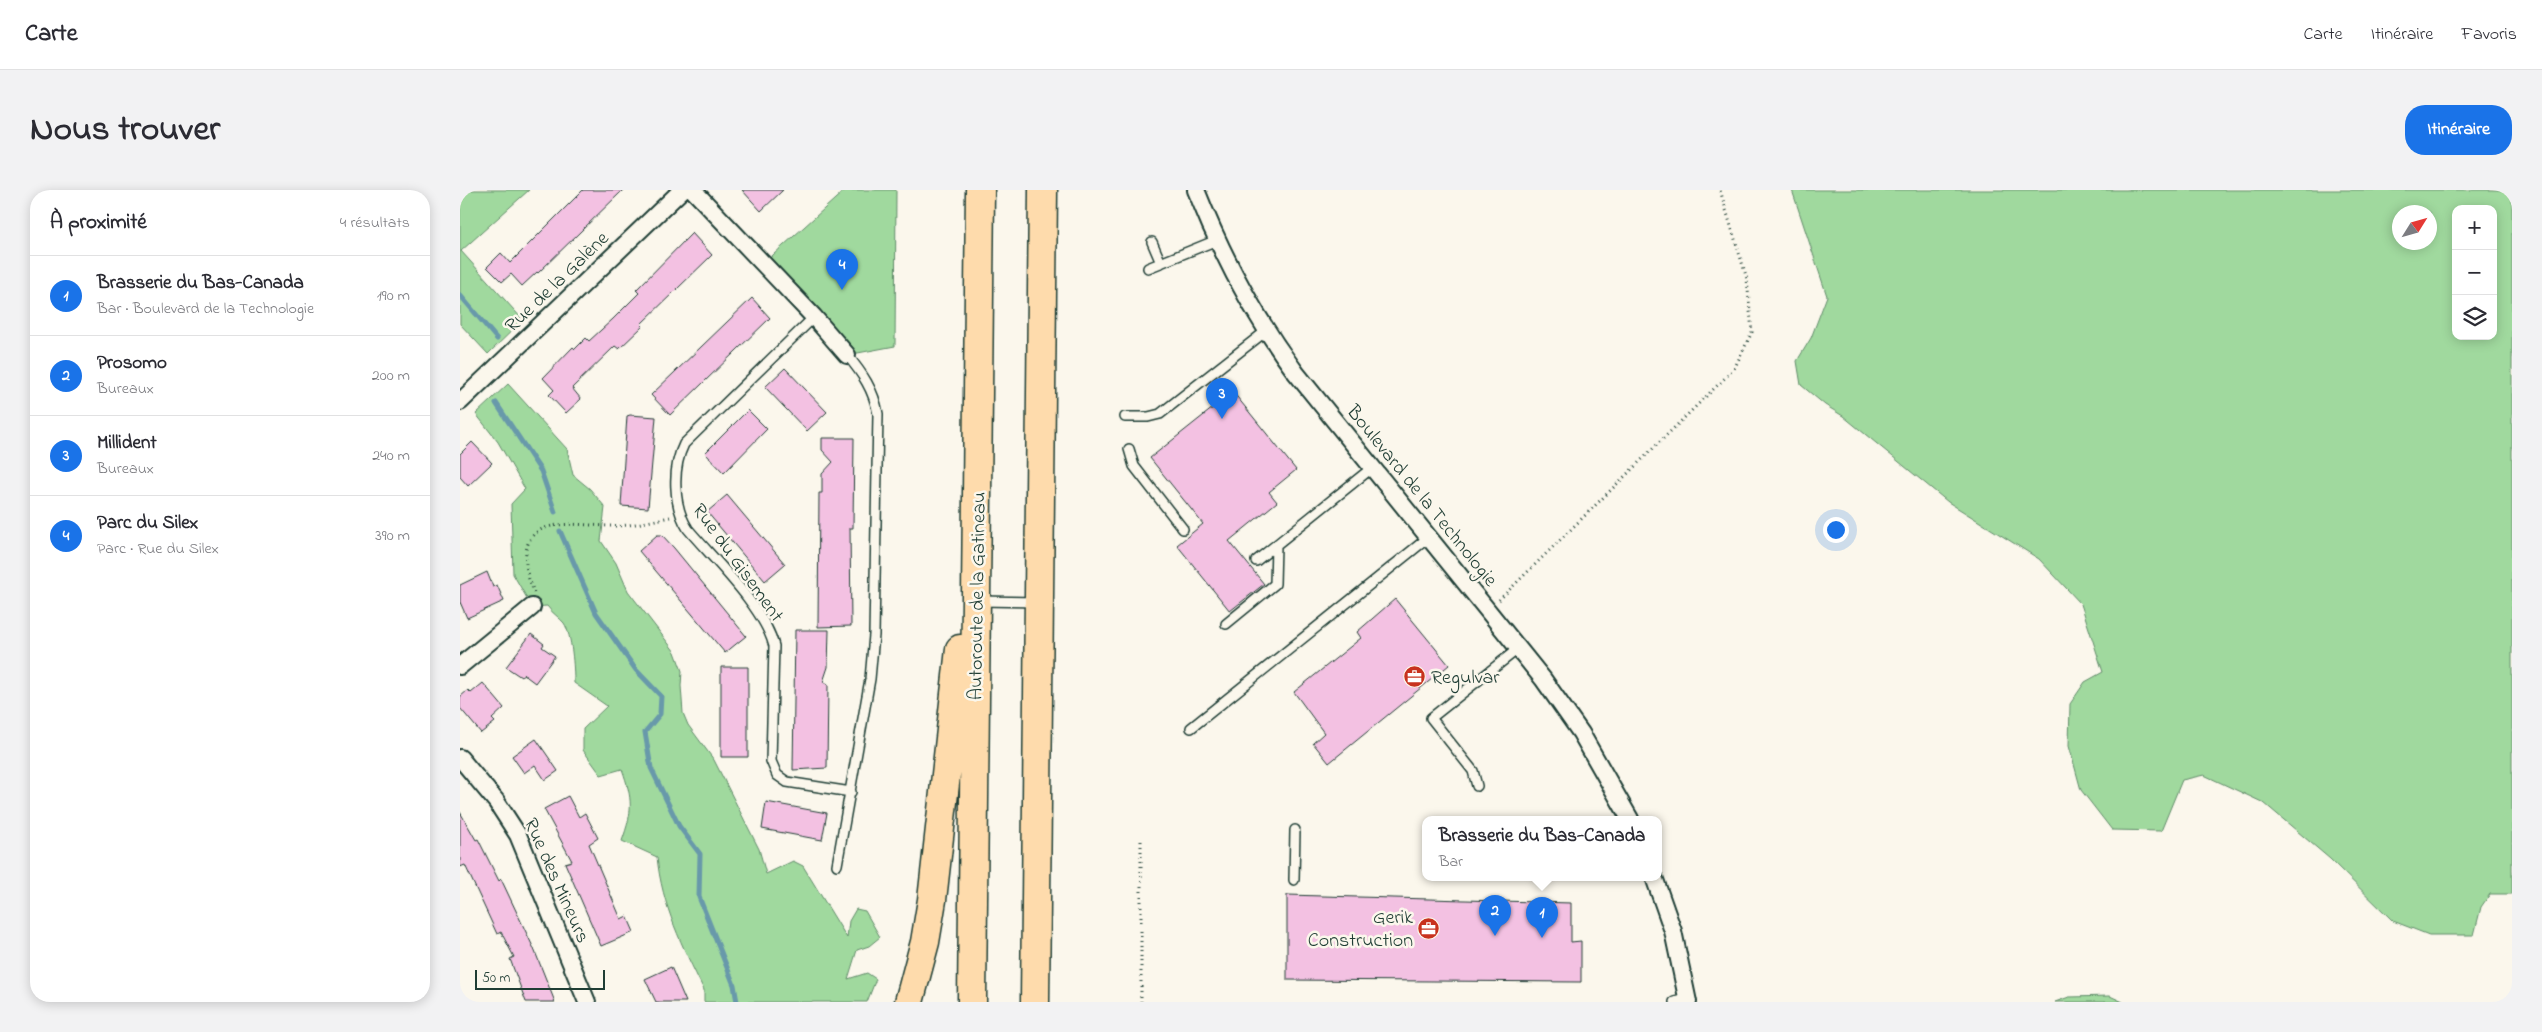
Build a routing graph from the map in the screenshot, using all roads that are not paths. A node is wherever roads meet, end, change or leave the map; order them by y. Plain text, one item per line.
1 (682, 190) edge
2 (693, 190) edge
3 (980, 190) edge
4 (1043, 190) edge
5 (1196, 190) edge
6 (1216, 240) junction
7 (1152, 242) dead end
8 (1160, 263) junction
9 (1148, 268) dead end
10 (814, 317) junction
11 (1266, 331) junction
12 (847, 355) joint
13 (460, 402) edge
14 (1126, 417) dead end
15 (1128, 449) dead end
16 (1373, 467) junction
17 (1183, 529) dead end
18 (1429, 536) junction
19 (1276, 545) junction
20 (1256, 561) dead end
21 (970, 601) junction
22 (1039, 602) junction
23 (532, 608) road end
24 (1226, 624) dead end
25 (1519, 648) junction
26 (460, 666) edge
27 (1191, 728) dead end
28 (460, 758) edge
29 (1478, 786) dead end
30 (851, 792) junction
31 (1628, 816) edge
32 (1295, 830) dead end
33 (837, 865) dead end
34 (1294, 880) dead end
35 (1655, 881) edge
36 (1683, 1001) edge
37 (588, 1002) edge
38 (909, 1002) edge
39 (972, 1002) edge
40 (1035, 1002) edge

1 - 13 street, Rue de la Galène
2 - 10 street
3 - 21 highway, Autoroute de la Gatineau
4 - 22 highway
5 - 6 street, Boulevard de la Technologie
6 - 8 lane
6 - 11 street, Boulevard de la Technologie
7 - 8 lane
8 - 9 lane
10 - 12 street
10 - 30 lane, Rue du Gisement
11 - 14 lane
11 - 16 street, Boulevard de la Technologie
12 - 30 lane
15 - 17 lane
16 - 18 street, Boulevard de la Technologie
16 - 19 lane
18 - 25 street, Boulevard de la Technologie
18 - 27 lane
19 - 20 lane
19 - 24 lane
21 - 22 lane
21 - 38 highway
21 - 39 highway, Autoroute de la Gatineau
22 - 40 highway
23 - 26 street
25 - 29 lane
25 - 31 street, Boulevard de la Technologie
28 - 37 street, Rue des Mineurs
30 - 33 lane
32 - 34 lane
35 - 36 street

